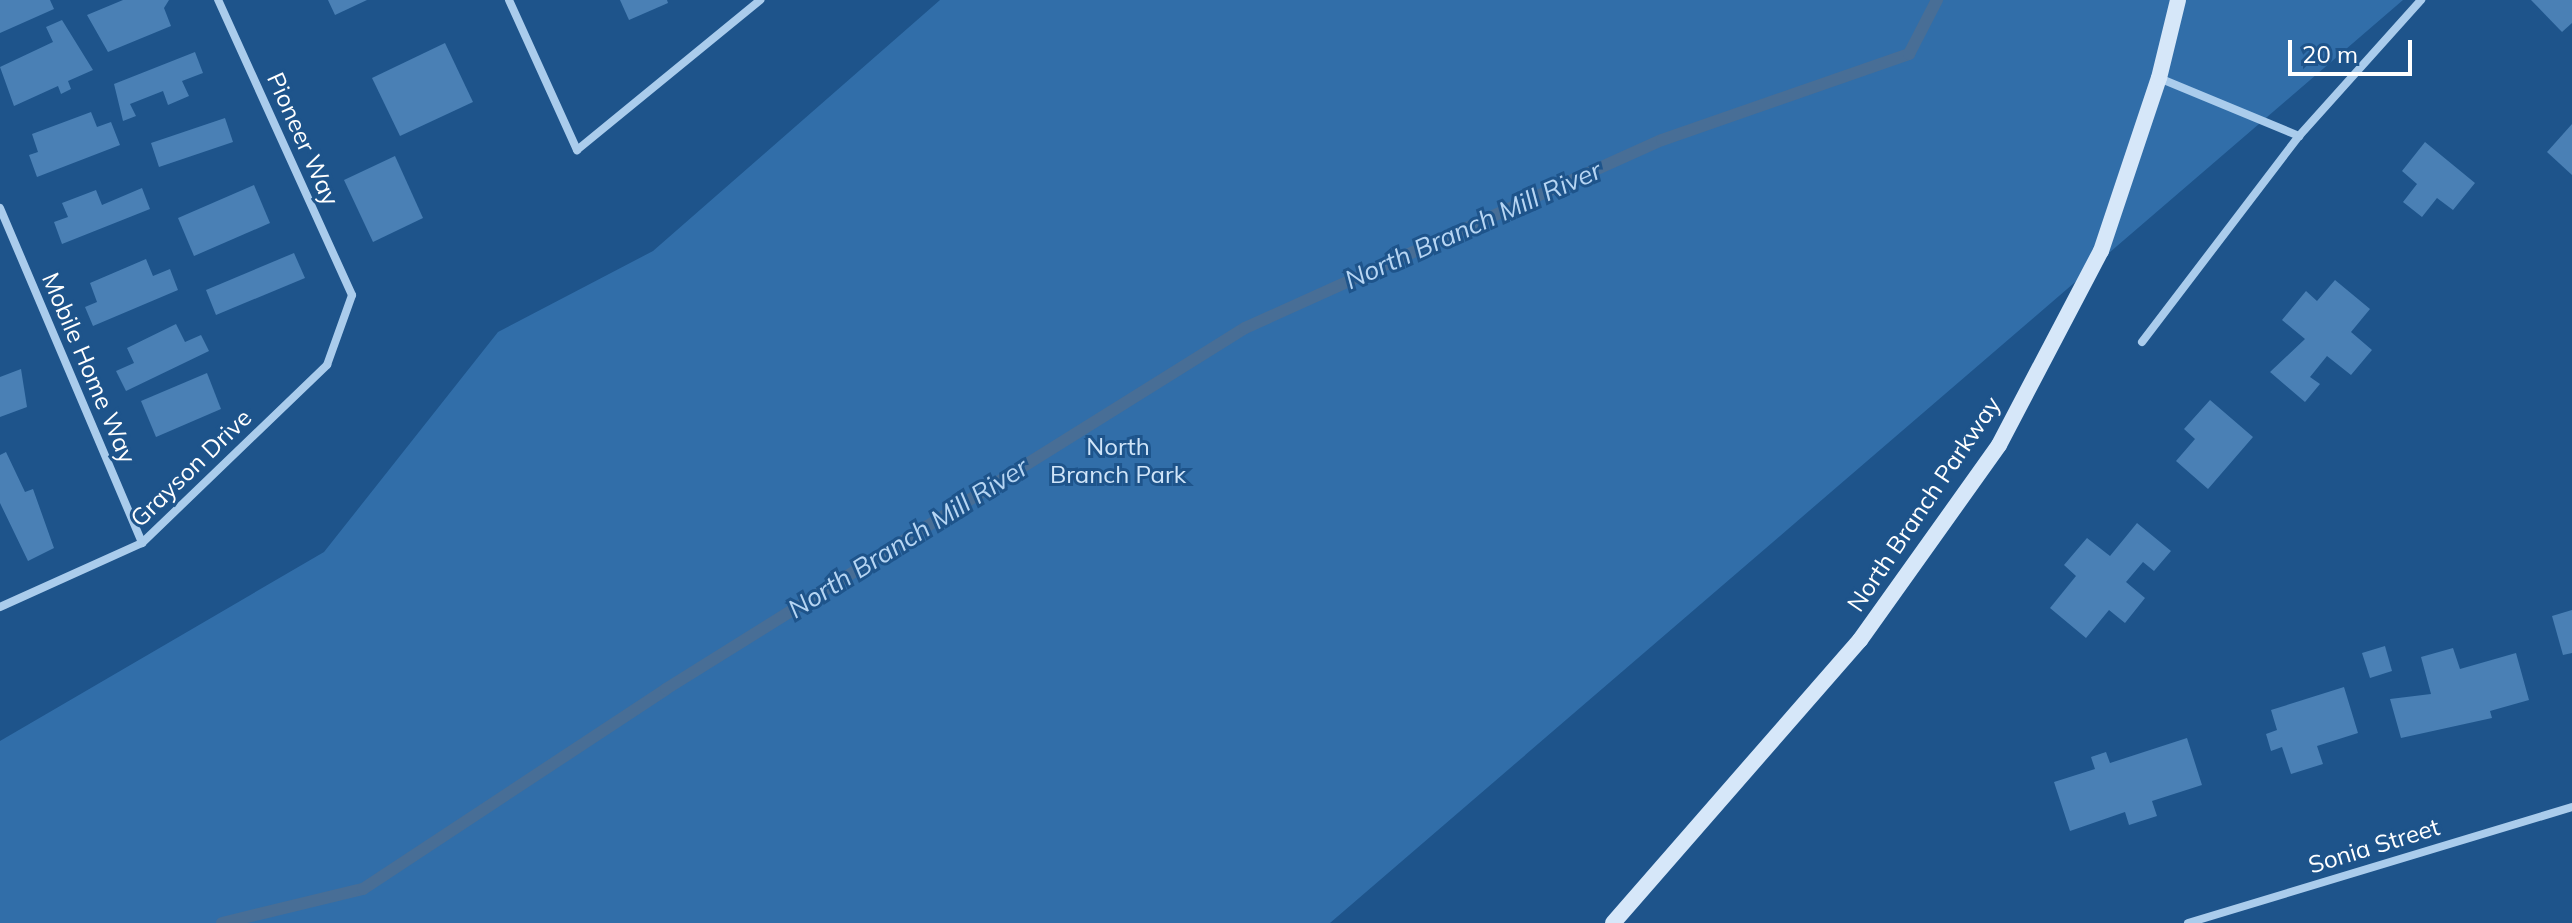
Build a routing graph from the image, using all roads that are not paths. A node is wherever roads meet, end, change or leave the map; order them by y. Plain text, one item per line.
1 (218, 0) edge
2 (509, 0) edge
3 (760, 0) edge
4 (2178, 0) edge
5 (2421, 0) edge
6 (2159, 78) junction
7 (2299, 136) junction
8 (0, 208) edge
9 (352, 295) joint
10 (2142, 342) dead end
11 (142, 543) junction
12 (0, 607) edge
13 (2572, 807) edge
14 (1613, 923) edge
15 (2188, 923) edge

1 - 9 street, Pioneer Way
2 - 3 street
4 - 6 street, North Branch Parkway
5 - 7 street
6 - 7 street
6 - 14 street, North Branch Parkway
7 - 10 street
8 - 11 street, Mobile Home Way
9 - 11 street, Grayson Drive
11 - 12 street, Grayson Drive
13 - 15 street, Sonia Street

